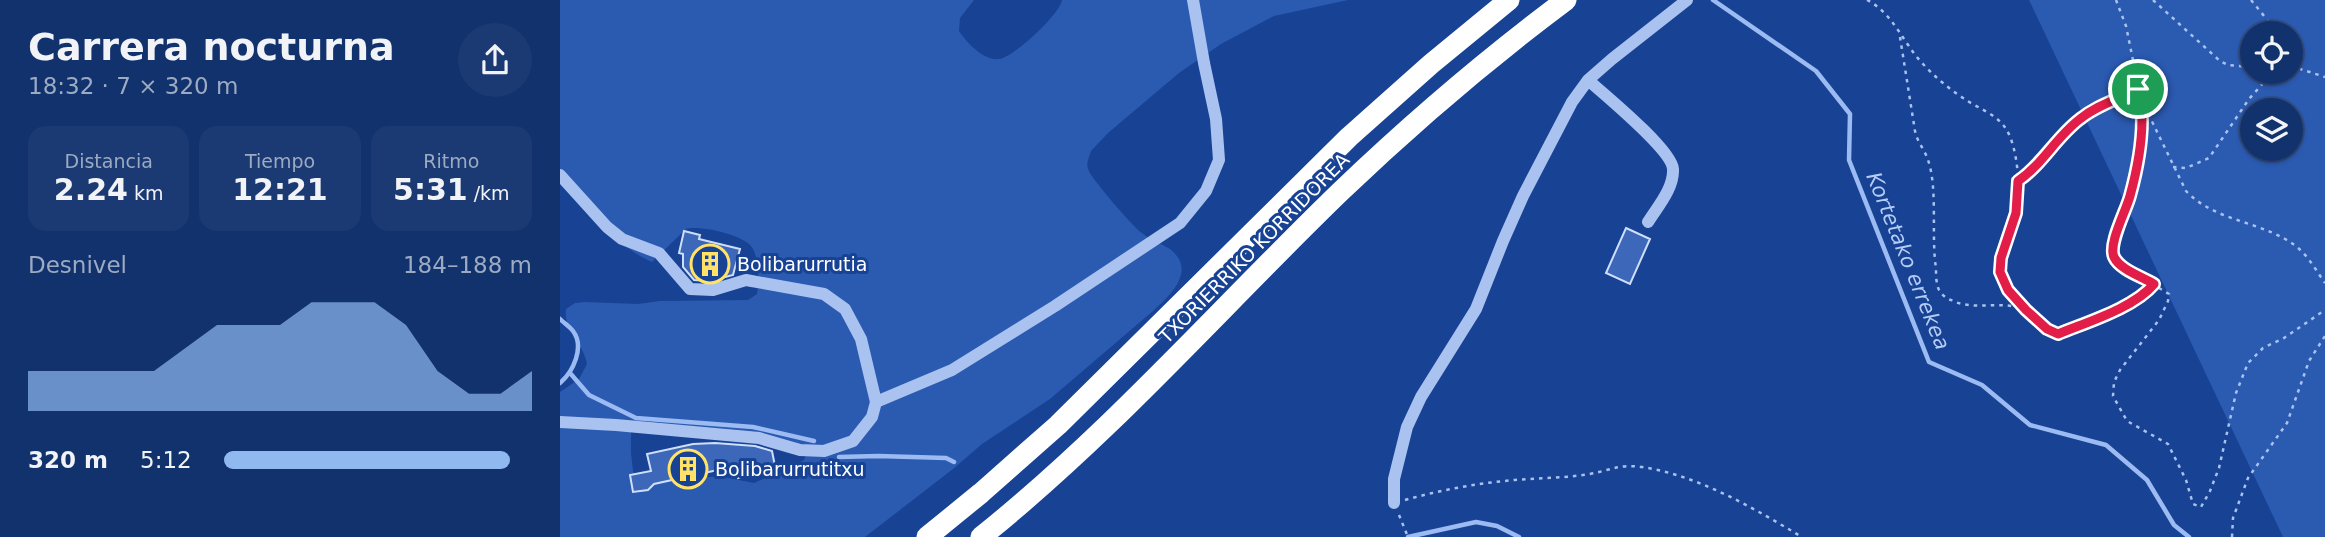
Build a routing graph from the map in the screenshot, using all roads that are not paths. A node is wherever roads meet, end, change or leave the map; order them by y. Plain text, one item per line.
1 (1193, 0) edge
2 (1509, 0) edge
3 (1566, 0) edge
4 (1687, 0) edge
5 (1588, 80) junction
6 (560, 175) edge
7 (1648, 222) dead end
8 (876, 402) junction
9 (560, 422) edge
10 (1394, 503) road end
11 (927, 537) edge
12 (981, 537) edge

1 - 8 street
2 - 11 highway, TXORIERRIKO KORRIDOREA
3 - 12 highway, TXORIERRIKO KORRIDOREA
4 - 5 street
5 - 7 street
5 - 10 street
6 - 8 street
8 - 9 street

